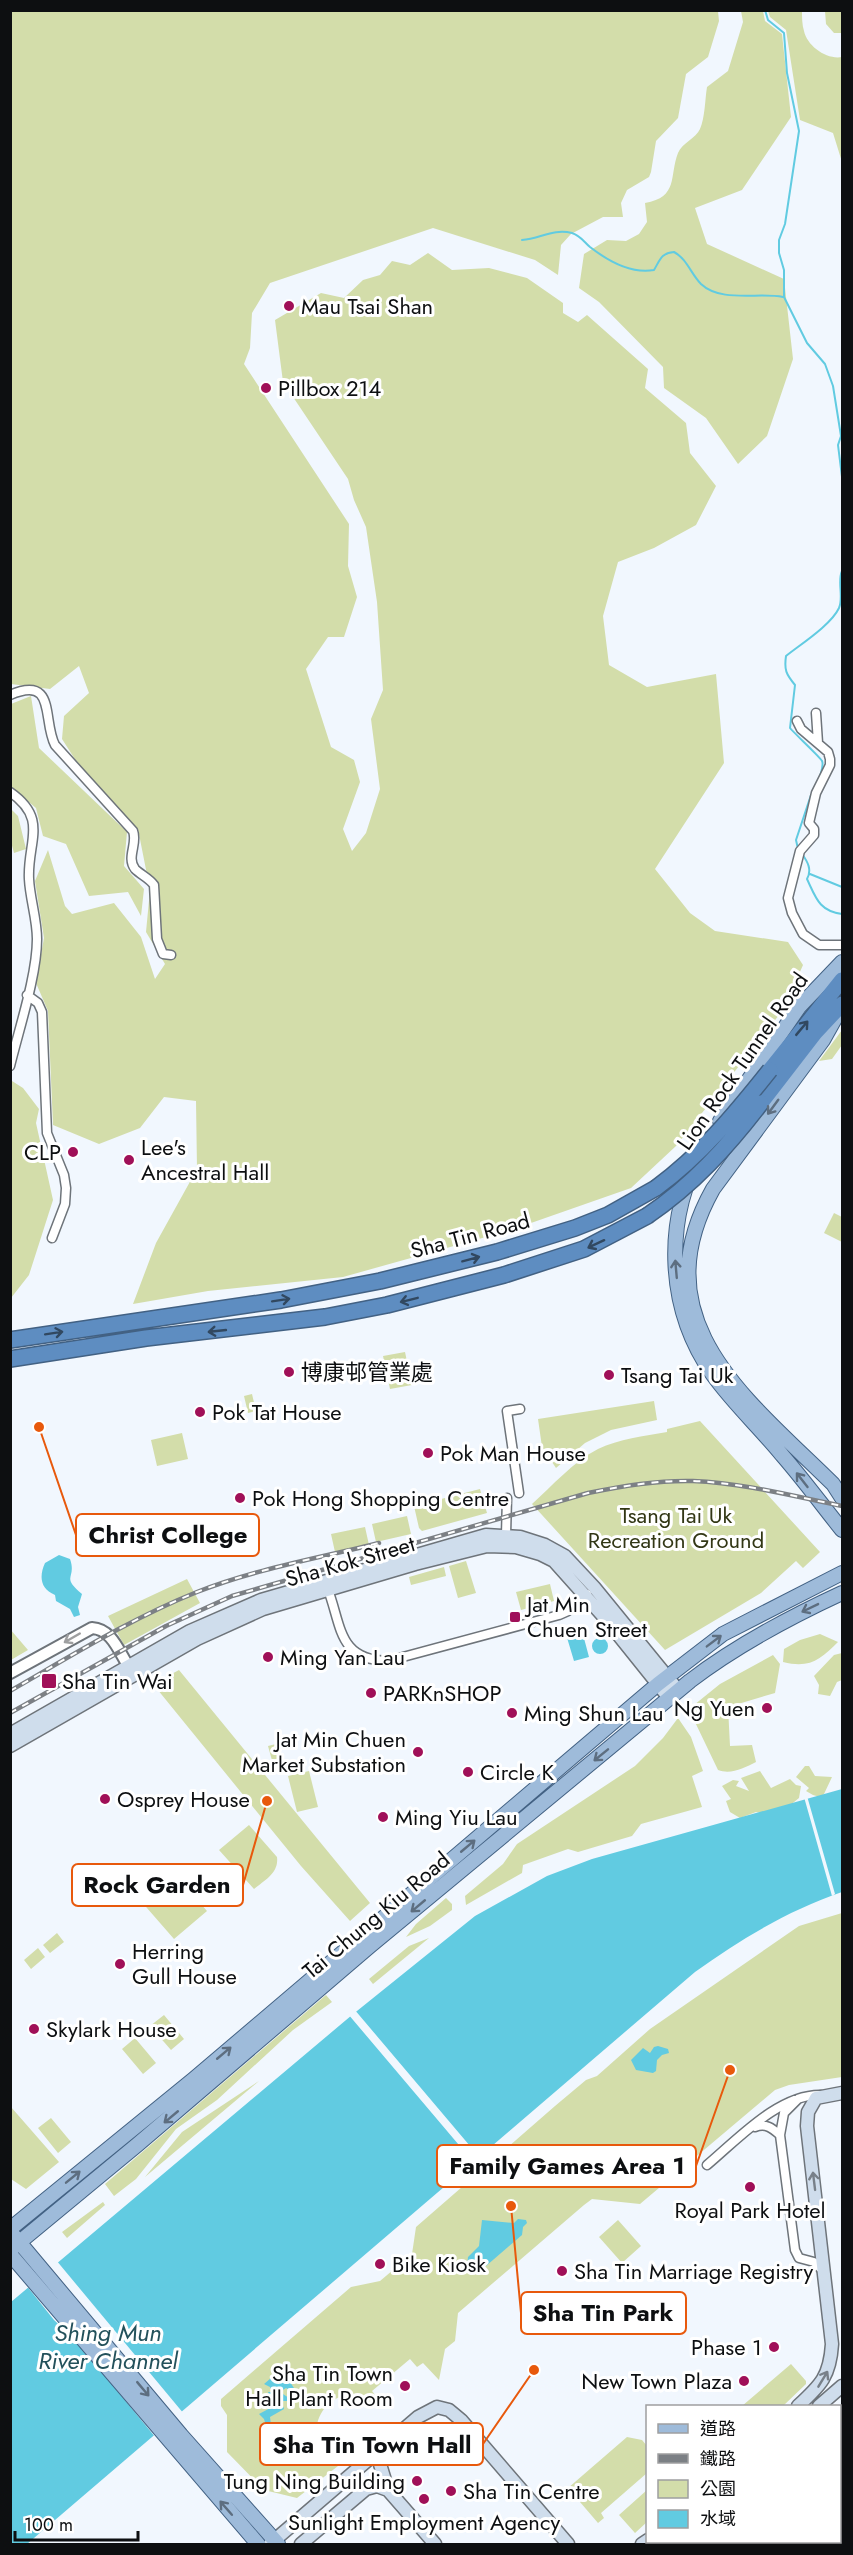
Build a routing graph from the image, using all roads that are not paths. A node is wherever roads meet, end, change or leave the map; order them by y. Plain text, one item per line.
1 (10, 695) edge
2 (816, 714) dead end
3 (798, 721) dead end
4 (818, 743) junction
5 (10, 792) edge
6 (843, 945) edge
7 (171, 955) dead end
8 (843, 962) edge
9 (843, 980) edge
10 (27, 996) junction
11 (843, 1004) edge
12 (10, 1066) edge
13 (52, 1238) dead end
14 (10, 1340) edge
15 (10, 1359) edge
16 (520, 1409) dead end
17 (519, 1493) dead end
18 (507, 1498) dead end
19 (843, 1498) edge
20 (843, 1530) edge
21 (506, 1535) junction
22 (843, 1573) edge
23 (326, 1585) junction
24 (590, 1591) junction
25 (843, 1593) edge
26 (131, 1671) junction
27 (10, 1673) edge
28 (663, 1680) junction
29 (674, 1694) junction
30 (10, 1734) edge
31 (10, 1746) edge
32 (843, 2093) edge
33 (828, 2095) junction
34 (798, 2099) junction
35 (746, 2132) junction
36 (780, 2135) junction
37 (707, 2165) dead end
38 (10, 2214) edge
39 (28, 2214) junction
40 (45, 2221) junction
41 (12, 2241) edge
42 (35, 2261) junction
43 (824, 2271) junction
44 (832, 2344) junction
45 (843, 2357) edge
46 (843, 2386) edge
47 (799, 2405) edge
48 (820, 2405) edge
49 (176, 2440) junction
50 (387, 2443) junction
51 (388, 2490) junction
52 (274, 2543) edge
53 (258, 2544) edge
54 (301, 2544) edge
55 (435, 2544) edge
56 (568, 2544) edge

1 - 7 street
2 - 4 street
3 - 4 street
4 - 6 street
5 - 10 street
20 -> 8 main road, Lion Rock Tunnel Road
14 -> 9 highway, Sha Tin Road, bridge
10 - 12 street
10 - 13 street
11 -> 15 highway, Sha Tin Road, bridge
11 -> 19 main road
16 - 17 street
18 - 21 street
21 - 23 main road, Sha Kok Street
21 - 24 main road, Sha Kok Street
28 -> 22 main road, Tai Chung Kiu Road
23 - 24 main road, Sha Kok Street
23 - 24 street
23 - 26 main road, Sha Kok Street
24 - 28 main road, Sha Kok Street
25 -> 29 main road, Tai Chung Kiu Road
26 -> 27 street
26 - 30 main road, Sha Kok Street
26 - 31 main road, Sha Kok Street
28 - 29 main road, Sha Kok Street
39 -> 28 main road, Tai Chung Kiu Road
29 -> 40 main road, Tai Chung Kiu Road
32 - 33 main road
33 - 34 street
43 -> 33 main road
34 - 35 street
34 - 36 street
35 - 36 street
35 - 37 street
36 - 43 street
38 - 39 main road
39 - 41 main road, Tai Chung Kiu Road
40 - 41 main road, Tai Chung Kiu Road
40 - 42 main road
41 - 42 main road
41 - 49 main road
42 -> 49 main road
43 - 44 main road
44 - 45 main road
47 -> 44 main road
46 - 48 main road
49 - 52 main road
53 -> 49 main road
50 - 51 main road
50 - 52 main road
50 - 56 main road
51 - 54 main road
51 - 55 main road

